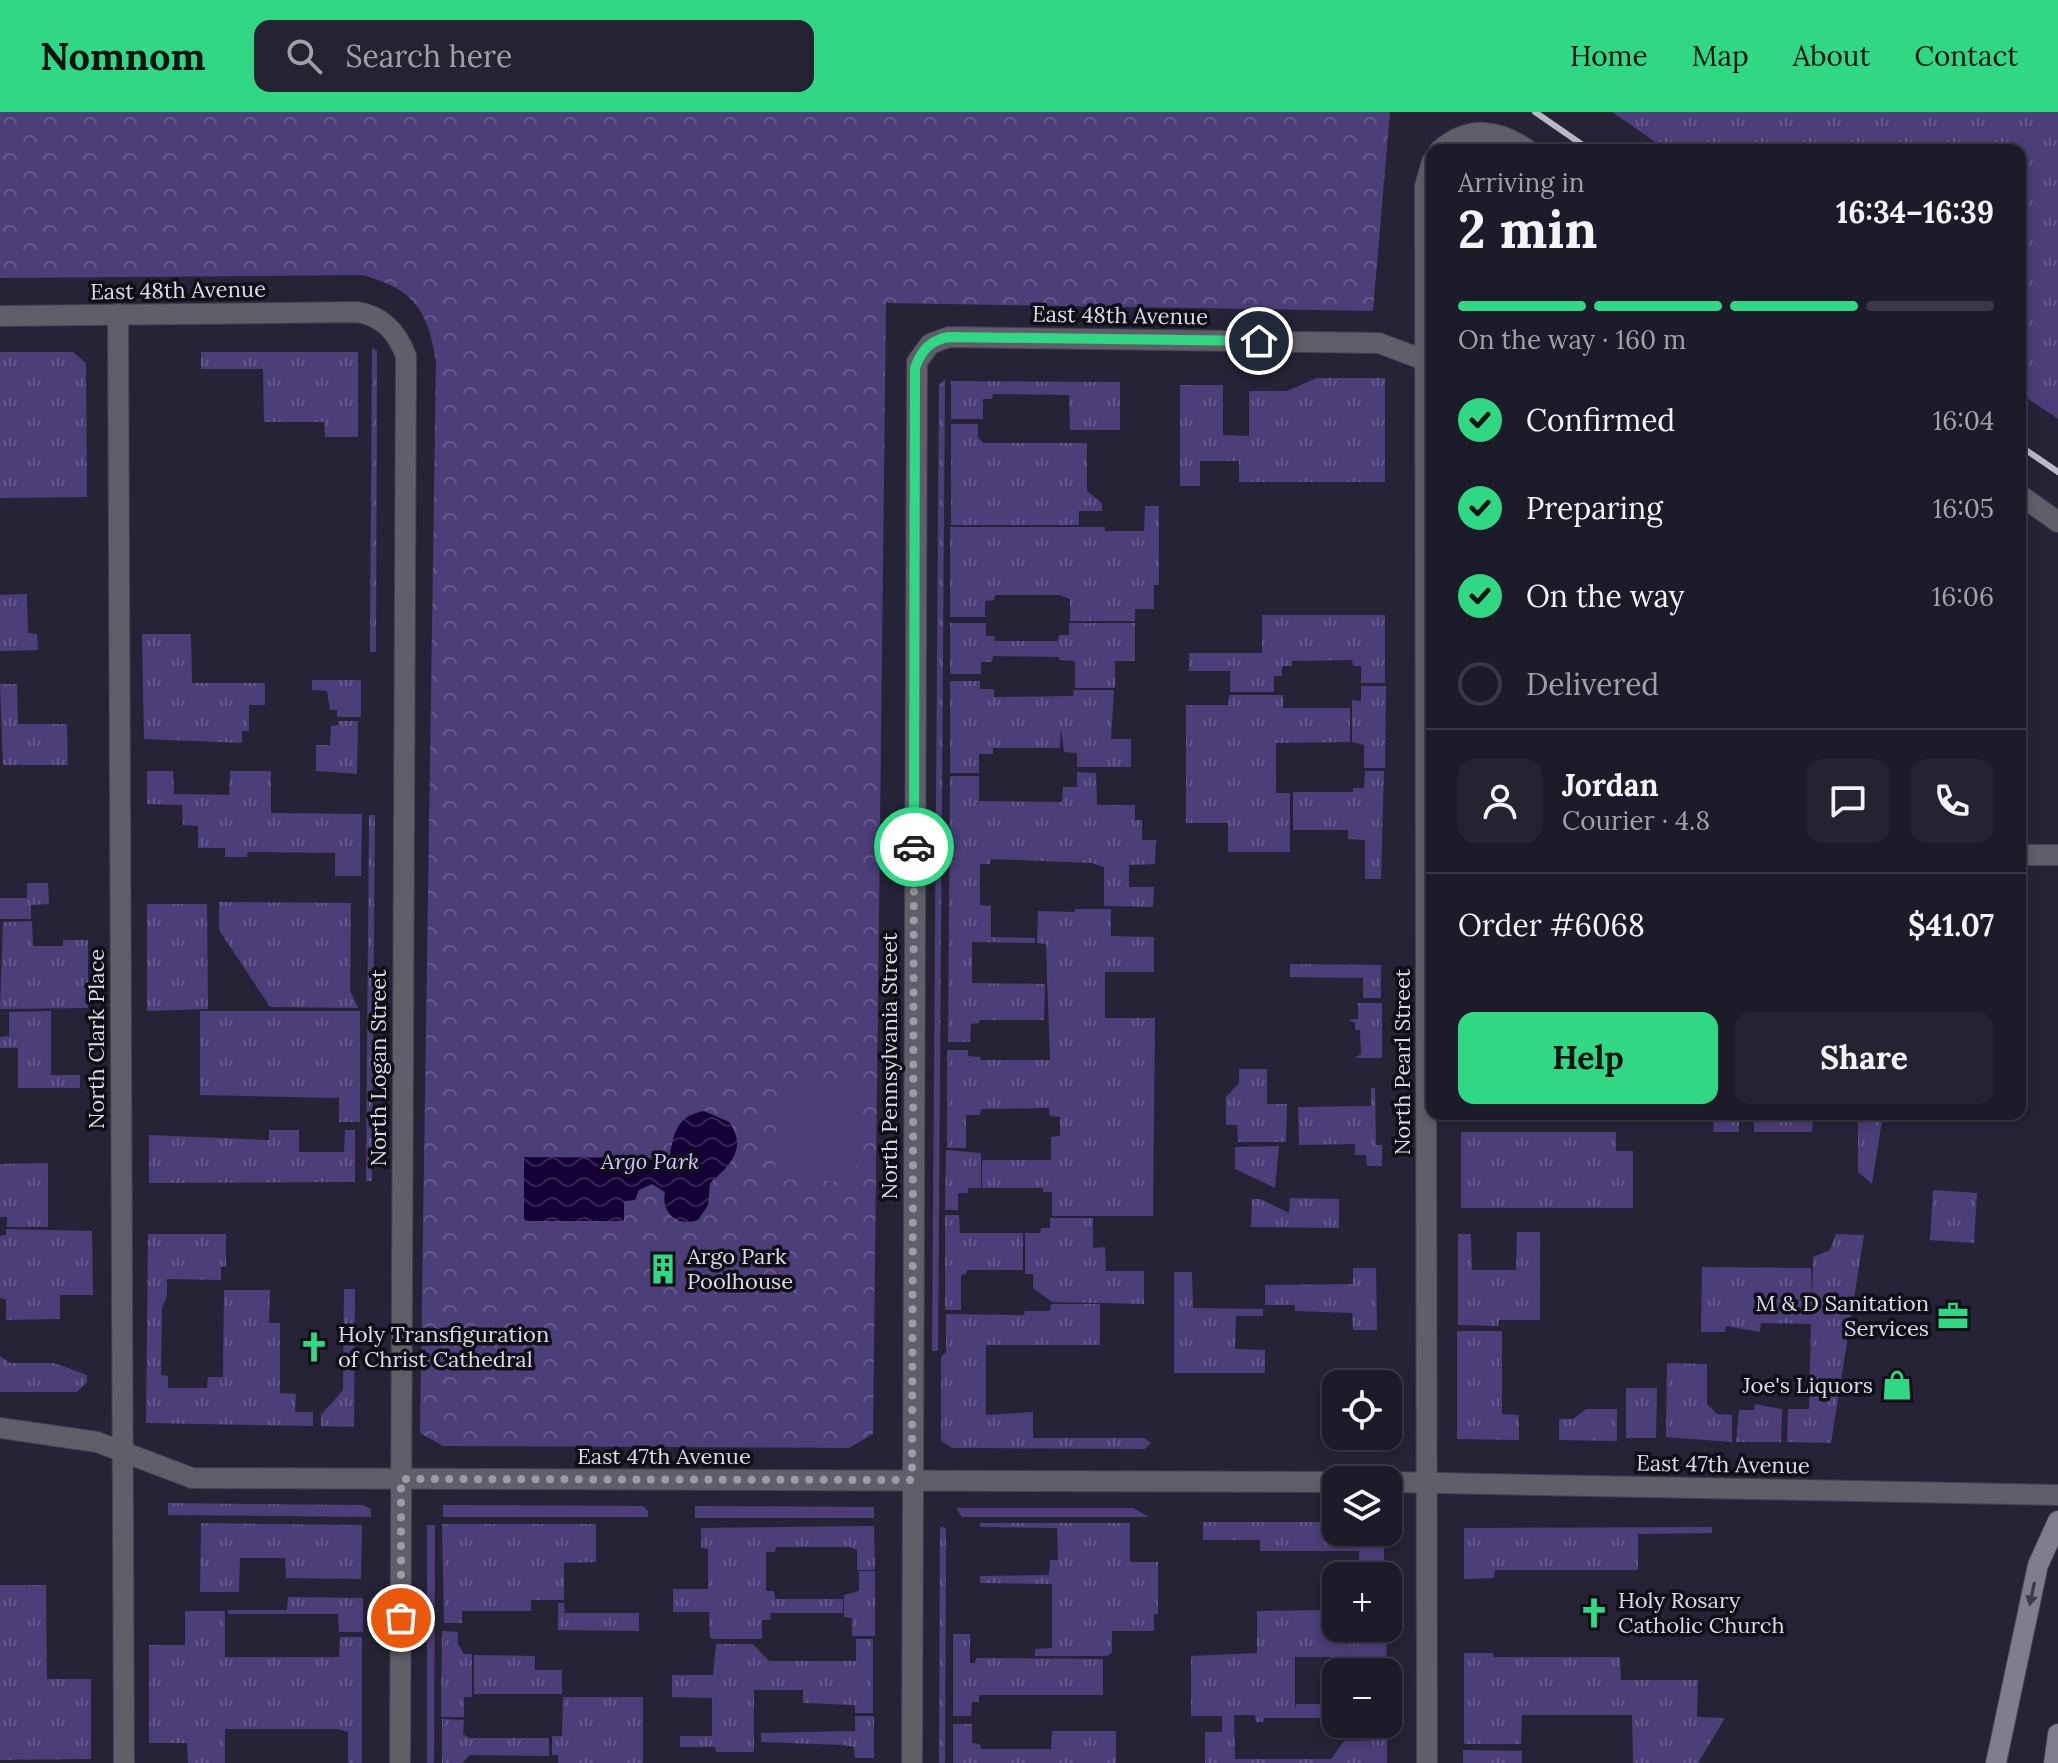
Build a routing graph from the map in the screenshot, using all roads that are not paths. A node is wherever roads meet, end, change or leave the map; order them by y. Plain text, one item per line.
1 (1449, 144) edge
2 (1519, 144) edge
3 (1426, 183) edge
4 (1426, 230) edge
5 (357, 312) joint
6 (118, 314) junction
7 (0, 316) edge
8 (1426, 361) edge
9 (915, 368) joint
10 (2026, 499) edge
11 (2058, 522) edge
12 (2026, 855) edge
13 (2058, 855) edge
14 (1428, 1120) edge
15 (0, 1428) edge
16 (122, 1449) junction
17 (401, 1479) junction
18 (912, 1480) junction
19 (1322, 1482) edge
20 (1402, 1482) edge
21 (1427, 1482) junction
22 (2058, 1495) edge
23 (2058, 1521) edge
24 (2058, 1734) edge
25 (124, 1763) edge
26 (400, 1763) edge
27 (912, 1763) edge
28 (1427, 1763) edge
29 (1996, 1763) edge
30 (2054, 1763) edge

1 - 2 street
3 - 4 street, North Pearl Street
5 - 6 street, East 48th Avenue
5 - 17 street, North Logan Street
6 - 7 street, East 48th Avenue
6 - 16 street, North Clark Place
8 - 9 street, East 48th Avenue
9 - 18 street, North Pennsylvania Street
10 - 11 street
12 - 13 street
14 - 21 street, North Pearl Street
15 - 16 street, East 47th Avenue
16 - 17 street, East 47th Avenue
16 - 25 street, North Clark Place
17 - 18 street, East 47th Avenue
17 - 26 street, North Logan Street
18 - 19 street, East 47th Avenue
18 - 27 street, North Pennsylvania Street
20 - 21 street, East 47th Avenue
21 - 22 street, East 47th Avenue
21 - 28 street, North Pearl Street
23 -> 29 main road
24 - 30 main road

